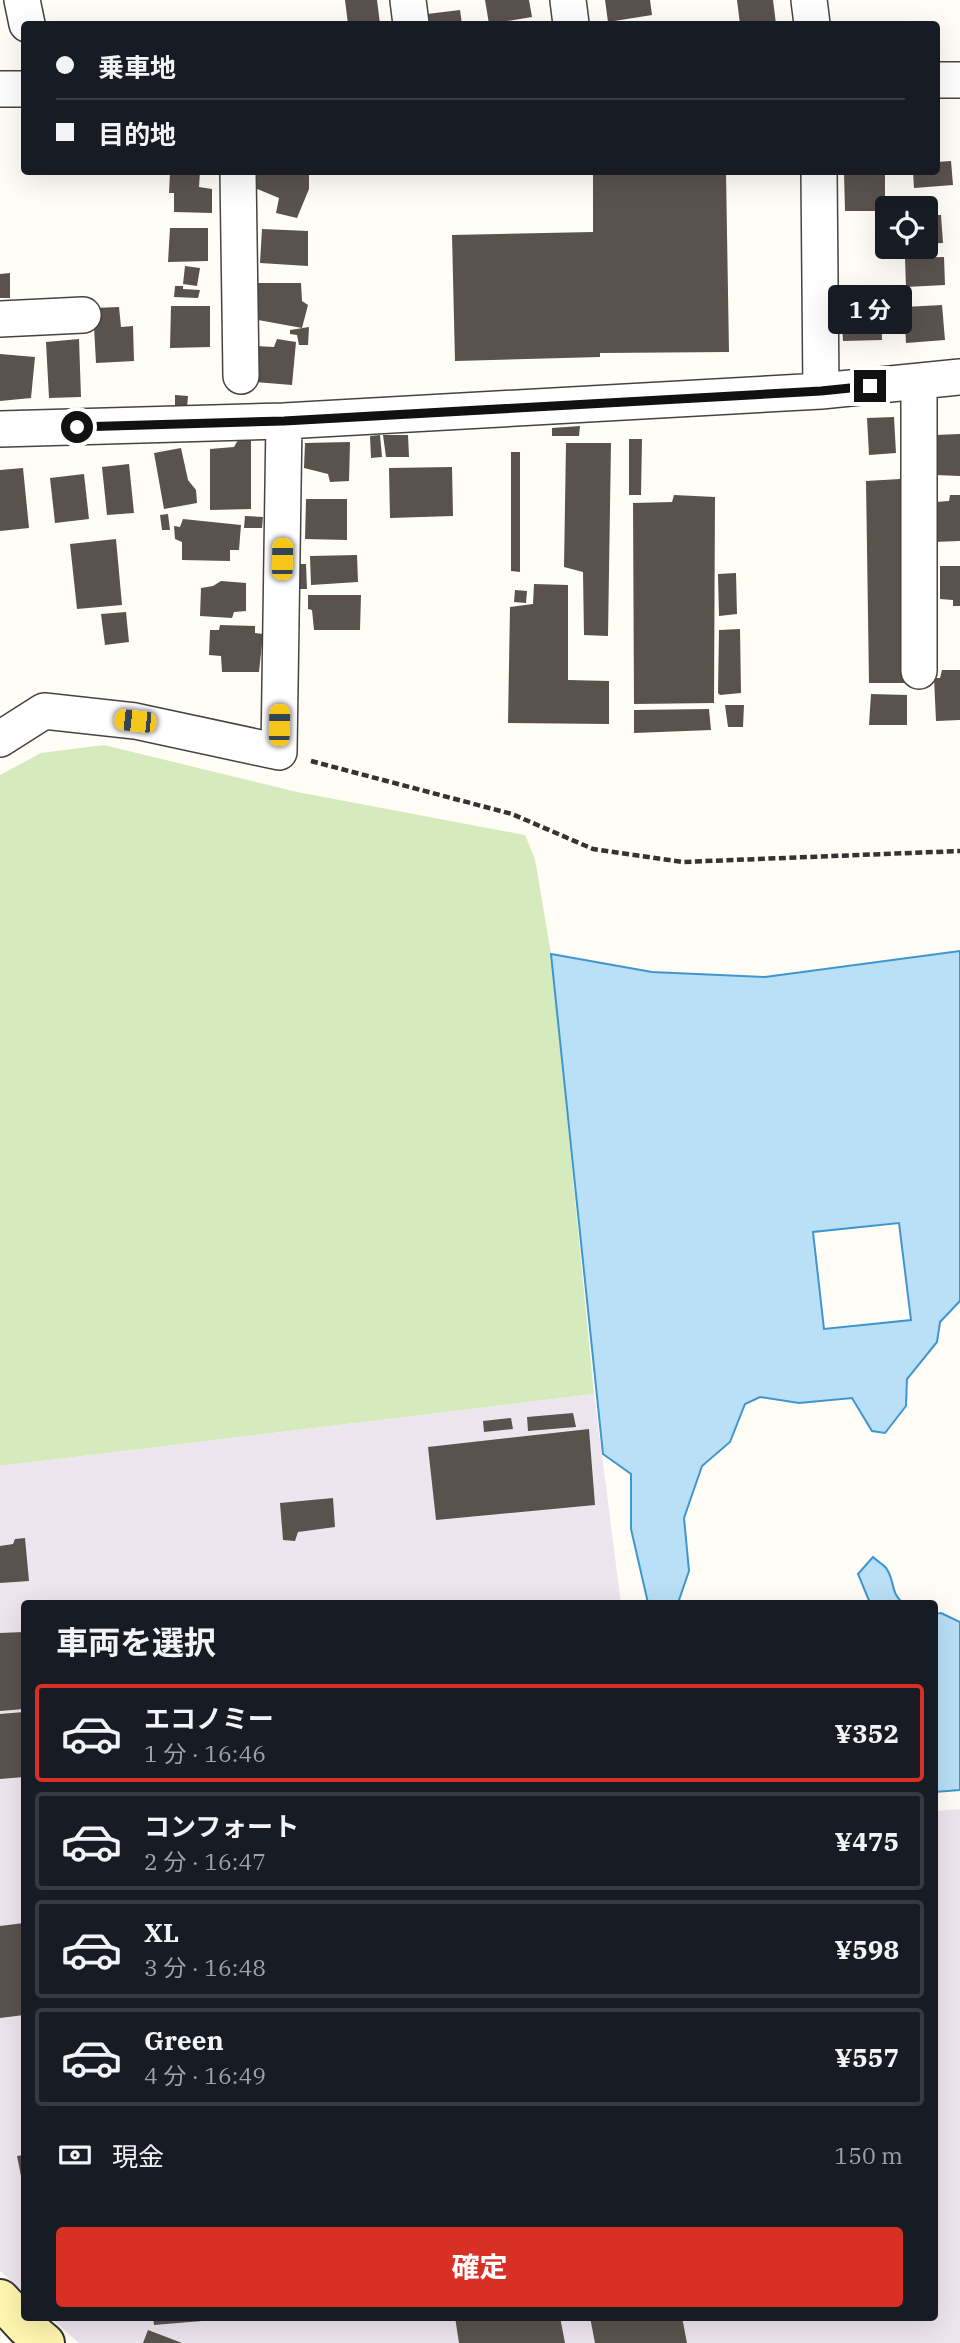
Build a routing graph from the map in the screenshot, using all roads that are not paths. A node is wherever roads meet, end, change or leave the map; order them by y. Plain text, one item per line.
1 (22, 0) edge
2 (408, 0) edge
3 (568, 0) edge
4 (810, 0) edge
5 (26, 21) edge
6 (411, 21) edge
7 (571, 21) edge
8 (812, 21) edge
9 (940, 80) edge
10 (960, 80) edge
11 (0, 89) edge
12 (21, 89) edge
13 (238, 175) edge
14 (820, 175) edge
15 (83, 315) dead end
16 (0, 319) edge
17 (241, 376) dead end
18 (960, 377) edge
19 (919, 381) junction
20 (821, 391) junction
21 (284, 421) junction
22 (0, 429) edge
23 (919, 671) dead end
24 (0, 739) edge
25 (0, 2300) edge
26 (45, 2343) edge

1 - 5 street
2 - 6 street
3 - 7 street
4 - 8 street
9 - 10 street
11 - 12 street
13 - 17 street
14 - 20 street
15 - 16 street
18 - 19 street
19 - 20 street
19 - 23 street
20 - 21 street
21 - 22 street
21 - 24 street
25 - 26 main road

